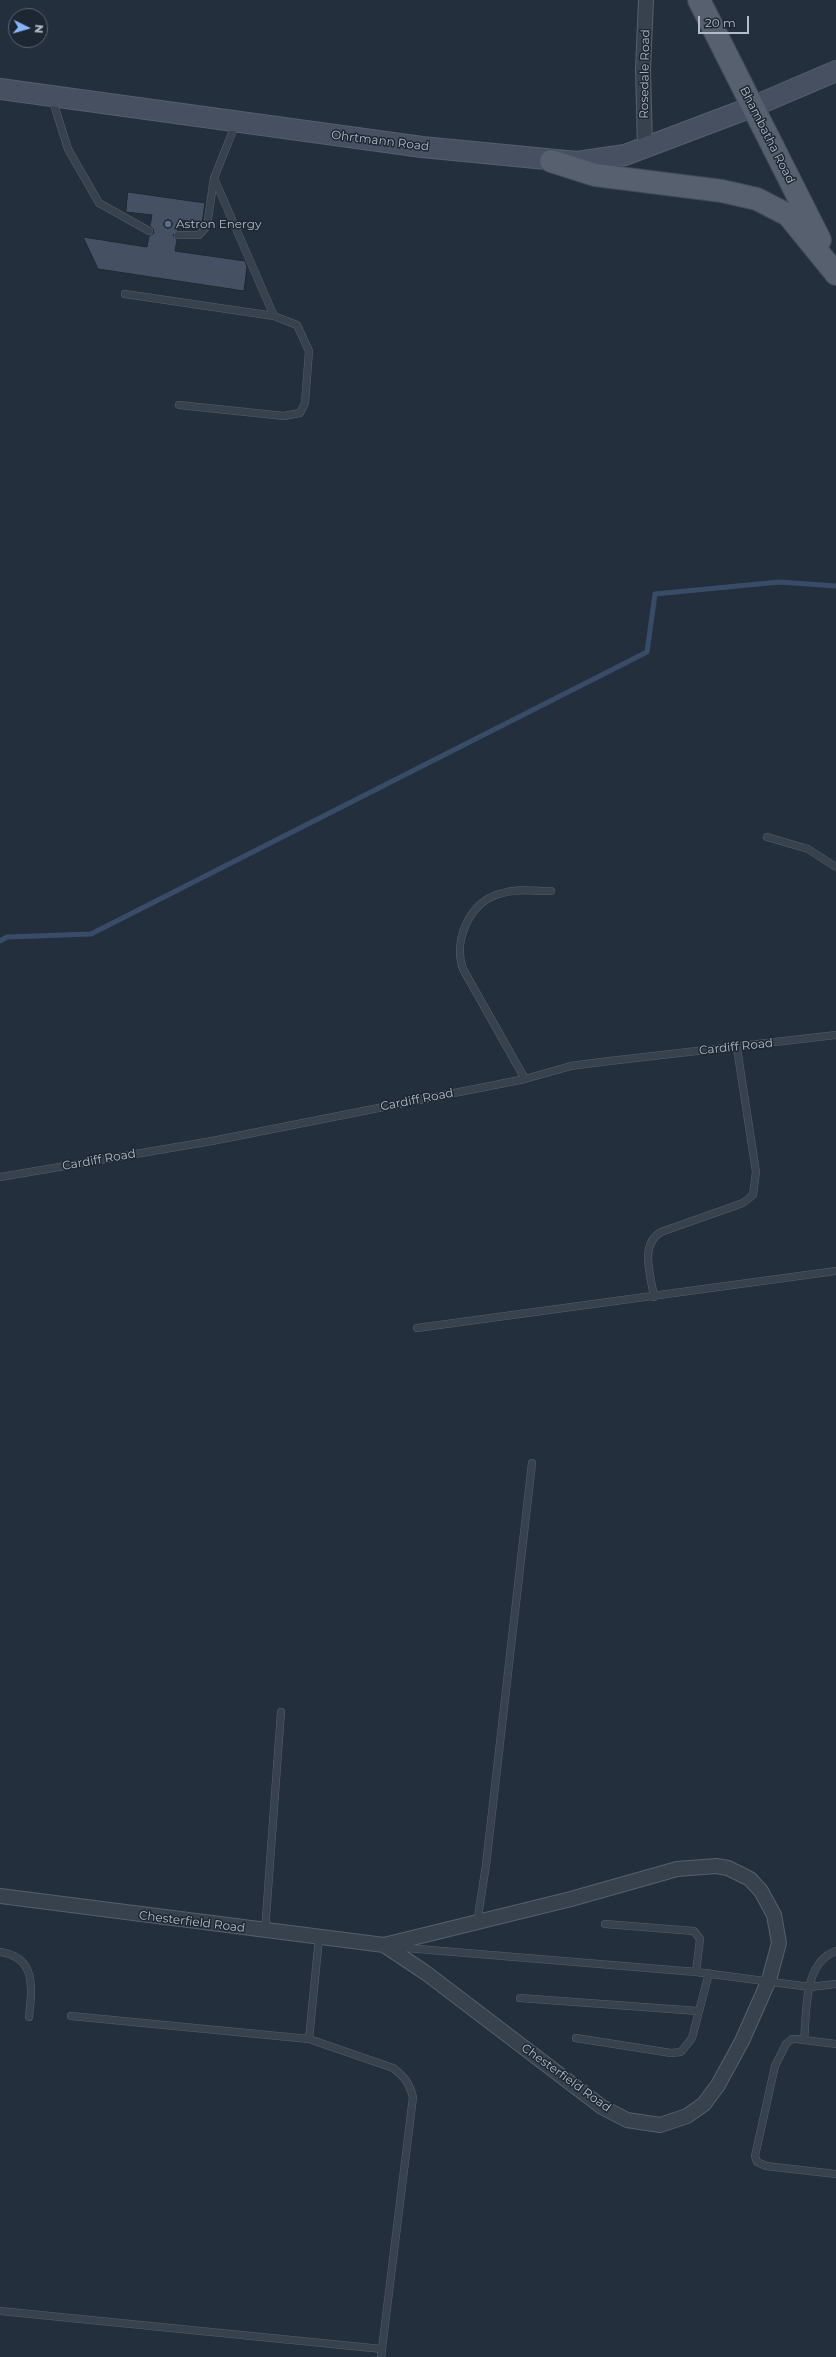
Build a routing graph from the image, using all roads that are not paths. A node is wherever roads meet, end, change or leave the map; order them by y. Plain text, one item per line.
1 (646, 0) edge
2 (699, 0) edge
3 (836, 71) edge
4 (0, 88) edge
5 (51, 96) junction
6 (752, 107) junction
7 (236, 122) junction
8 (645, 148) junction
9 (551, 161) junction
10 (214, 178) junction
11 (150, 231) dead end
12 (178, 235) dead end
13 (836, 270) edge
14 (836, 274) edge
15 (125, 294) dead end
16 (274, 316) junction
17 (179, 405) dead end
18 (767, 837) dead end
19 (836, 867) edge
20 (552, 891) dead end
21 (836, 1035) edge
22 (737, 1048) junction
23 (525, 1079) junction
24 (0, 1177) edge
25 (836, 1271) edge
26 (654, 1296) junction
27 (417, 1328) dead end
28 (532, 1463) dead end
29 (281, 1712) dead end
30 (0, 1896) edge
31 (477, 1924) junction
32 (605, 1924) dead end
33 (265, 1931) junction
34 (319, 1938) junction
35 (384, 1945) junction
36 (836, 1951) edge
37 (0, 1952) edge
38 (696, 1972) junction
39 (709, 1974) junction
40 (769, 1980) junction
41 (836, 1984) edge
42 (810, 1986) junction
43 (520, 1998) dead end
44 (698, 2011) junction
45 (71, 2016) dead end
46 (29, 2017) dead end
47 (576, 2038) dead end
48 (309, 2039) junction
49 (804, 2040) junction
50 (836, 2044) edge
51 (836, 2174) edge
52 (0, 2311) edge
53 (382, 2353) edge

1 - 8 street, Rosedale Road
2 - 6 main road, Bhambatha Road
3 - 6 main road, Ohrtmann Road
4 - 5 main road, Ohrtmann Road
5 - 7 main road, Ohrtmann Road
5 - 11 lane
6 - 8 main road, Ohrtmann Road
6 - 13 main road, Bhambatha Road
7 - 9 main road, Ohrtmann Road
7 - 10 lane
8 - 9 main road, Ohrtmann Road
9 - 14 main road
10 - 12 lane
10 - 16 lane
15 - 16 lane
16 - 17 lane
18 - 19 lane
20 - 23 lane
21 - 22 lane, Cardiff Road
22 - 23 lane, Cardiff Road
22 - 26 lane
23 - 24 lane, Cardiff Road
25 - 26 lane
26 - 27 lane
28 - 31 lane
29 - 33 lane
30 - 33 street, Chesterfield Road
31 - 35 street, Chesterfield Road
31 - 40 street, Chesterfield Road
32 - 38 lane
33 - 34 street, Chesterfield Road
34 - 35 street, Chesterfield Road
34 - 48 lane
35 - 38 lane, Chesterfield Road
35 - 40 street, Chesterfield Road
36 - 42 lane
37 - 46 lane
38 - 39 lane, Chesterfield Road
39 - 40 lane, Chesterfield Road
39 - 44 lane
40 - 42 lane
41 - 42 lane
42 - 49 lane
43 - 44 lane
44 - 47 lane
45 - 48 lane
48 - 53 lane
49 - 50 lane
49 - 51 lane
52 - 53 lane

